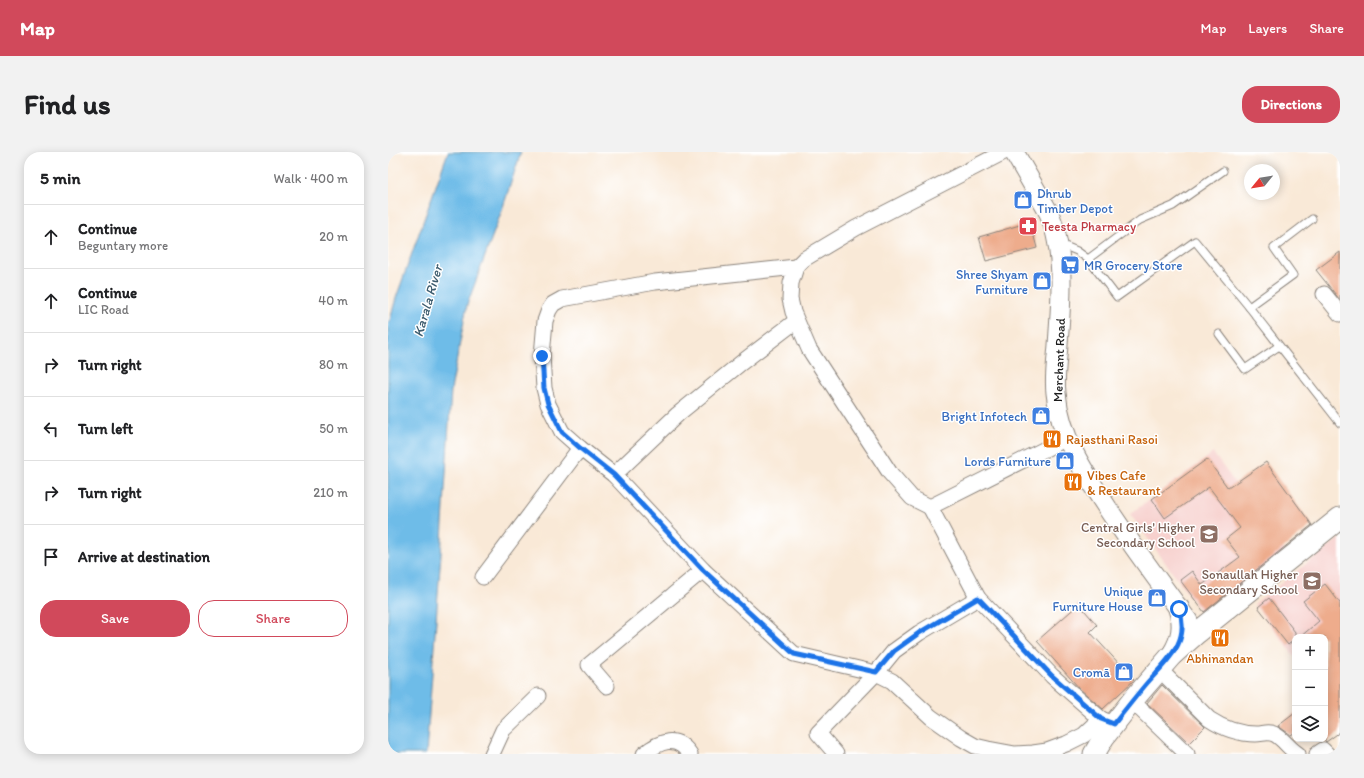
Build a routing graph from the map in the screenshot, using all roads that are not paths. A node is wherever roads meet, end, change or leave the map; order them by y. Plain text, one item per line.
1 (1004, 152) edge
2 (1014, 152) edge
3 (1223, 171) dead end
4 (1312, 219) dead end
5 (1057, 243) junction
6 (1088, 259) junction
7 (796, 267) junction
8 (1324, 294) dead end
9 (1249, 307) junction
10 (1340, 314) edge
11 (796, 321) junction
12 (1219, 334) dead end
13 (1280, 346) junction
14 (1340, 424) edge
15 (1067, 438) junction
16 (580, 448) junction
17 (614, 475) junction
18 (930, 506) junction
19 (1340, 518) edge
20 (703, 570) junction
21 (483, 576) dead end
22 (978, 598) junction
23 (1179, 609) junction
24 (1197, 633) junction
25 (1165, 662) junction
26 (876, 672) junction
27 (606, 686) dead end
28 (538, 696) dead end
29 (1132, 701) junction
30 (1108, 721) junction
31 (492, 754) edge
32 (644, 754) edge
33 (690, 754) edge
34 (836, 754) edge
35 (1094, 754) edge
36 (1187, 754) edge
37 (1298, 754) edge
38 (1317, 754) edge
39 (1327, 754) edge

1 - 7 street
2 - 5 street, Merchant Road
3 - 6 lane
4 - 9 lane
5 - 6 lane
5 - 15 street, Merchant Road
6 - 9 lane
7 - 11 street
7 - 16 street
8 - 10 street
9 - 13 lane
11 - 17 street
11 - 18 street
12 - 13 lane
13 - 14 lane
15 - 18 street
15 - 23 street, Merchant Road
16 - 17 street
16 - 21 street
17 - 20 street
18 - 22 street
19 - 24 main road
20 - 26 street
20 - 27 street
22 - 26 street
22 - 30 street
23 - 24 street, Merchant Road
23 - 25 main road
24 - 25 main road
25 - 29 main road
25 - 37 street
26 - 30 street
26 - 34 street
28 - 31 street
29 - 30 main road
29 - 36 street
30 - 35 main road
32 - 33 street
38 - 39 street

